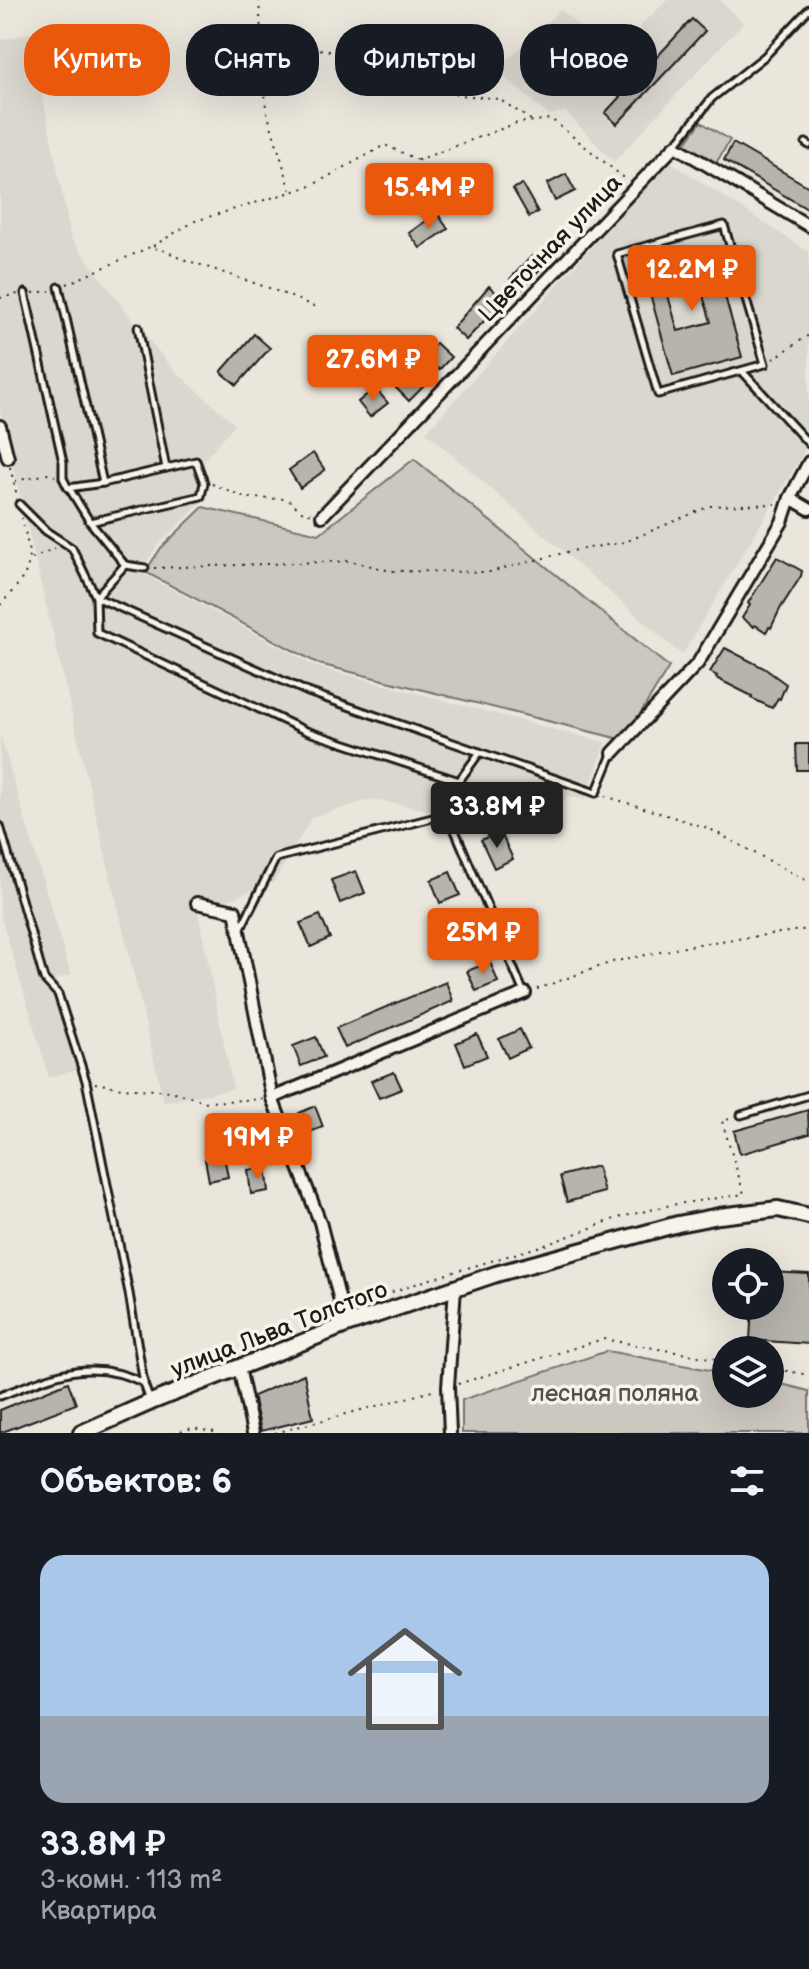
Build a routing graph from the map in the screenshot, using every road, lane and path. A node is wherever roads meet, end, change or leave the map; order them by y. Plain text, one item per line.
1 (259, 0) edge
2 (809, 9) edge
3 (319, 49) edge
4 (532, 121) junction
5 (675, 146) junction
6 (418, 160) junction
7 (636, 187) junction
8 (411, 192) dead end
9 (291, 193) junction
10 (809, 226) edge
11 (150, 247) junction
12 (59, 287) junction
13 (25, 293) junction
14 (0, 298) edge
15 (318, 308) dead end
16 (138, 327) dead end
17 (809, 335) edge
18 (765, 364) junction
19 (742, 371) junction
20 (0, 426) edge
21 (809, 444) edge
22 (8, 458) joint
23 (809, 462) edge
24 (166, 468) junction
25 (63, 478) junction
26 (13, 482) junction
27 (103, 483) junction
28 (210, 484) dead end
29 (68, 488) junction
30 (790, 498) junction
31 (19, 504) junction
32 (809, 509) edge
33 (322, 516) joint
34 (90, 522) junction
35 (72, 548) junction
36 (31, 559) junction
37 (125, 565) junction
38 (145, 568) joint
39 (96, 597) junction
40 (0, 605) edge
41 (480, 752) junction
42 (613, 753) joint
43 (459, 781) junction
44 (596, 793) junction
45 (448, 814) junction
46 (0, 826) edge
47 (809, 882) edge
48 (197, 903) dead end
49 (809, 929) edge
50 (239, 932) junction
51 (525, 993) junction
52 (86, 1081) junction
53 (809, 1095) edge
54 (272, 1098) junction
55 (741, 1115) joint
56 (809, 1216) edge
57 (455, 1288) junction
58 (344, 1318) junction
59 (712, 1358) edge
60 (239, 1367) junction
61 (784, 1371) edge
62 (809, 1375) edge
63 (144, 1384) junction
64 (448, 1387) junction
65 (0, 1396) edge
66 (151, 1402) junction
67 (81, 1433) edge
68 (173, 1433) edge
69 (220, 1433) edge
70 (253, 1433) edge
71 (275, 1433) edge
72 (450, 1433) edge

1 - 9 path
2 - 5 lane
3 - 4 path
4 - 6 path
4 - 7 path
5 - 7 street, Цветочная улица
5 - 10 street
6 - 8 path
6 - 9 path
7 - 33 street, Цветочная улица
9 - 11 path
11 - 12 path
11 - 15 path
12 - 13 path
12 - 27 lane
13 - 14 path
13 - 25 lane
16 - 24 lane
17 - 18 path
18 - 19 lane
18 - 19 lane
19 - 21 lane
20 - 22 street
22 - 26 path
23 - 30 street
24 - 27 lane
24 - 34 lane
25 - 26 path
25 - 29 lane
26 - 31 path
27 - 29 lane
28 - 33 path
29 - 34 lane
30 - 32 street
30 - 38 path
30 - 42 street
31 - 35 lane
31 - 36 path
34 - 37 lane
35 - 36 path
35 - 39 lane
36 - 40 path
37 - 38 lane
37 - 39 lane
39 - 41 lane
39 - 43 lane
41 - 43 lane
41 - 44 lane
42 - 44 lane
43 - 45 lane
44 - 47 path
45 - 50 lane
45 - 51 lane
46 - 52 lane
48 - 50 street
49 - 51 path
50 - 54 street
51 - 54 street
52 - 54 path
52 - 63 lane
53 - 55 lane
54 - 58 street
55 - 58 path
56 - 57 main road, улица Льва Толстого
57 - 58 main road, улица Льва Толстого
57 - 64 street
58 - 60 main road, улица Льва Толстого
59 - 64 path
60 - 66 main road, улица Льва Толстого
60 - 70 street
61 - 62 path
63 - 65 lane
63 - 66 lane
64 - 71 path
64 - 72 street
66 - 67 main road, улица Льва Толстого
68 - 69 path

